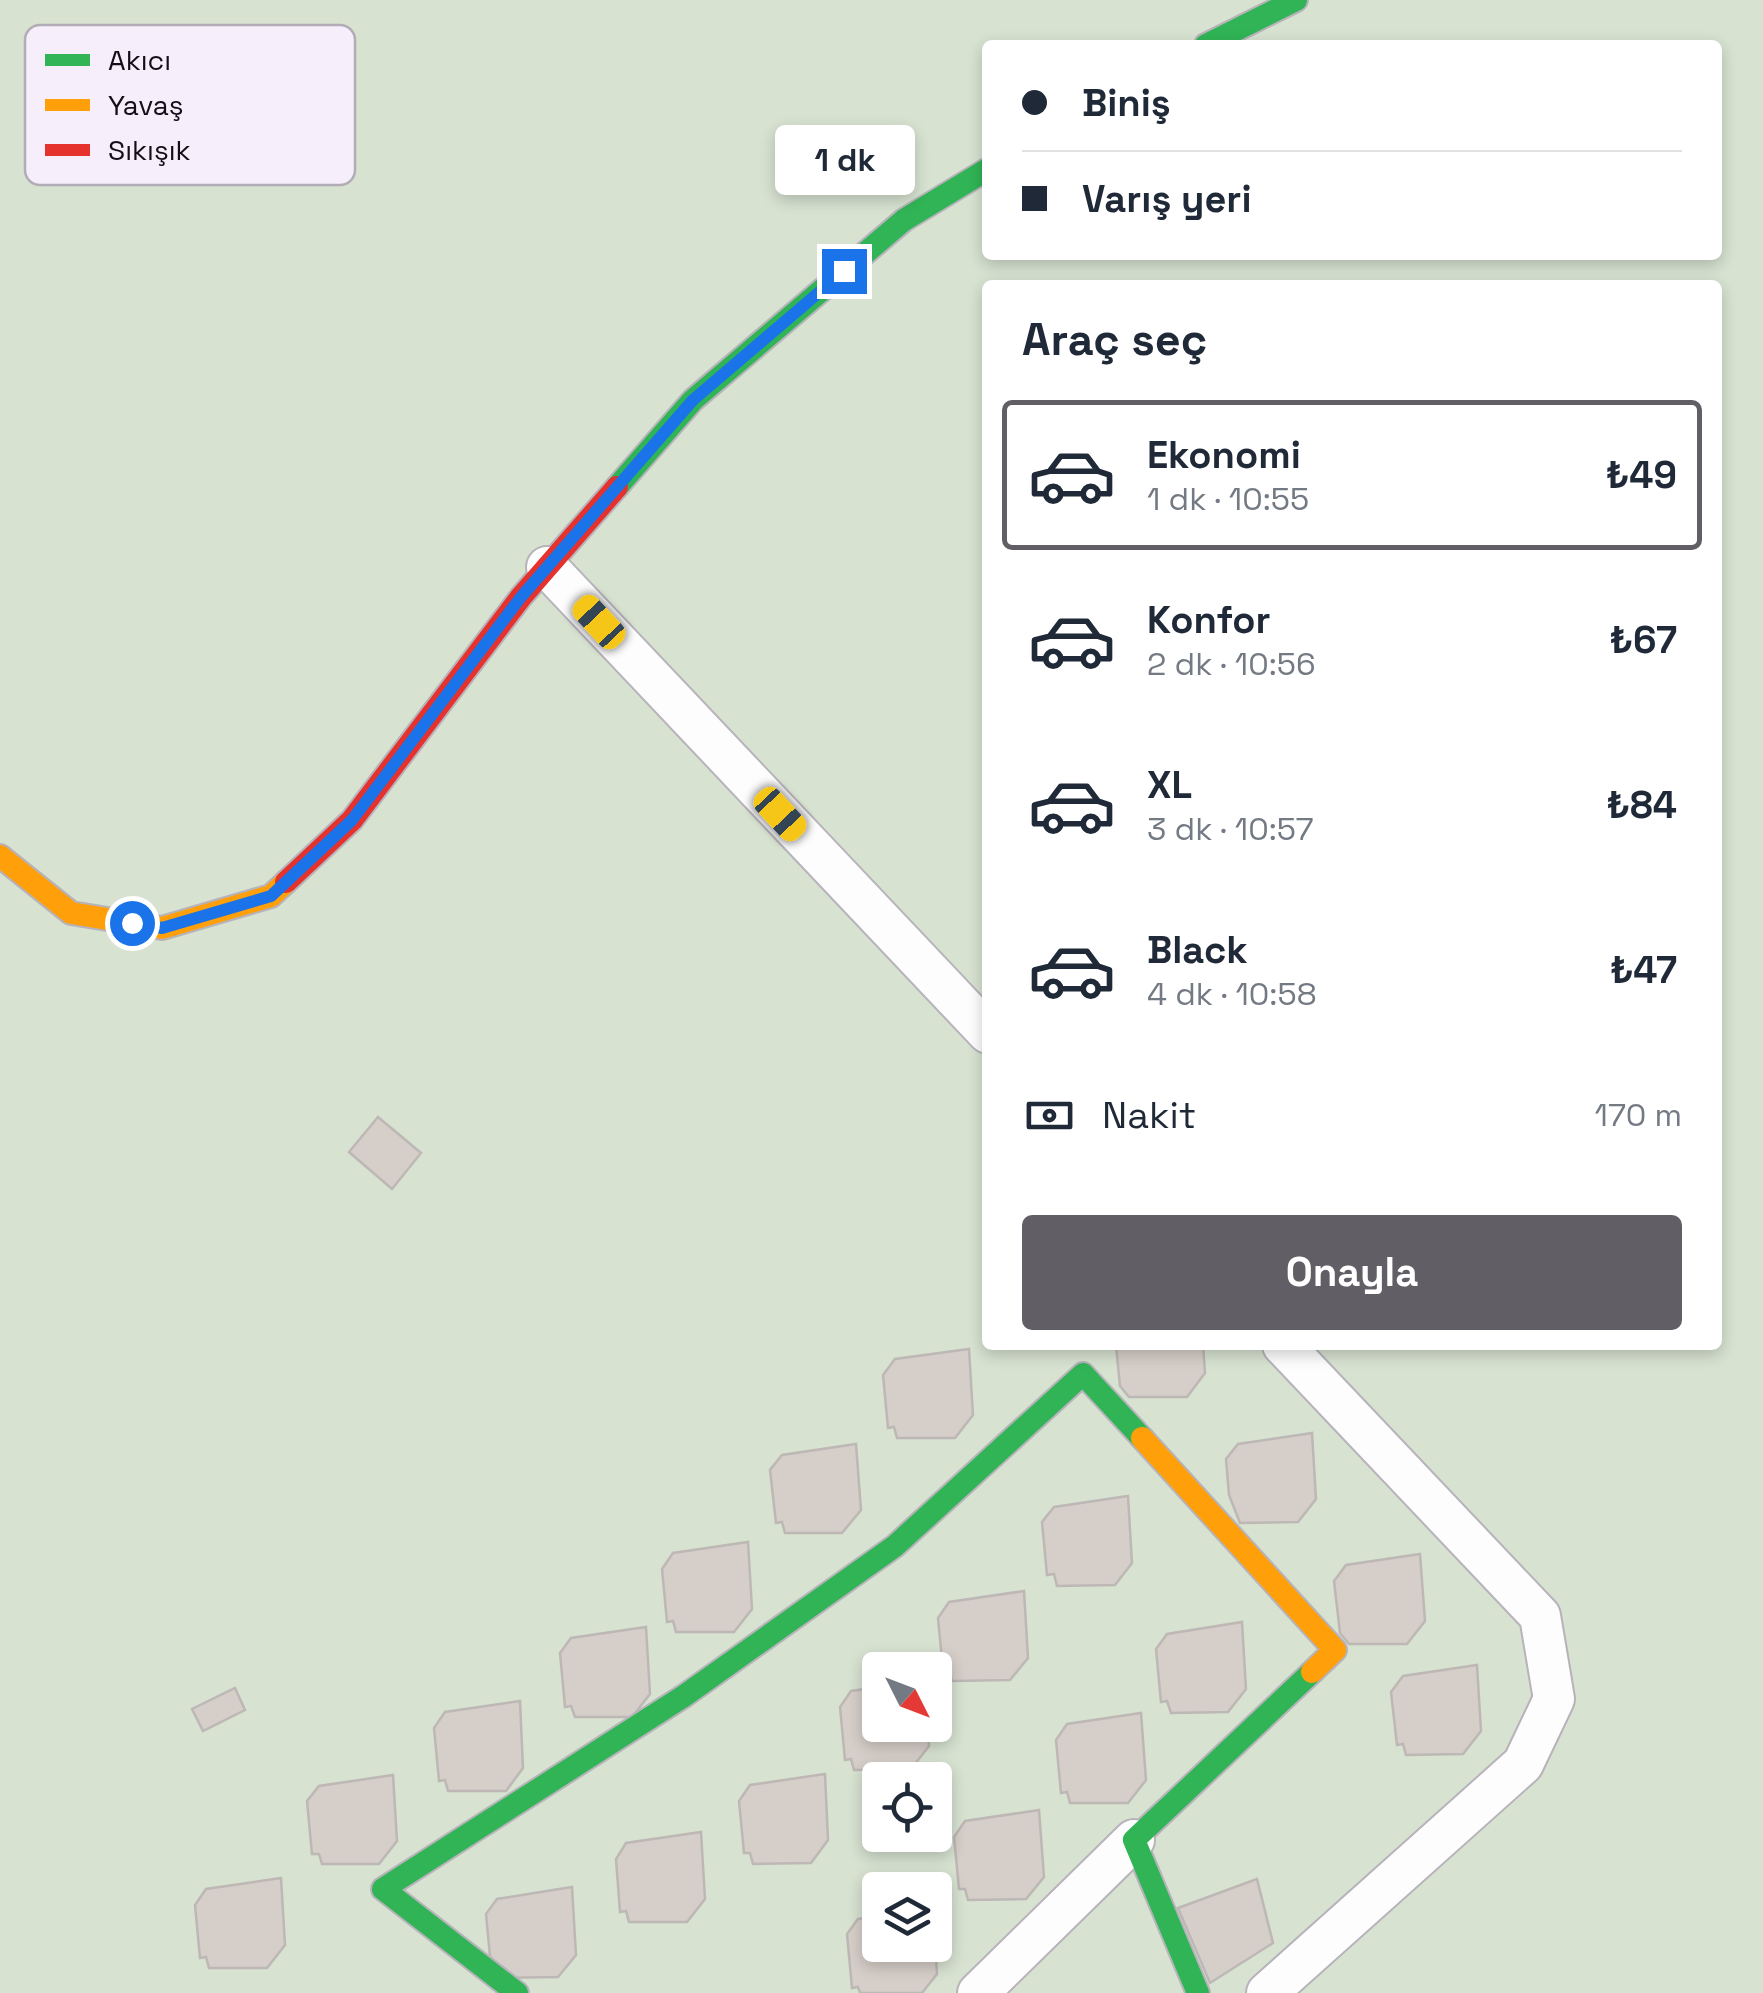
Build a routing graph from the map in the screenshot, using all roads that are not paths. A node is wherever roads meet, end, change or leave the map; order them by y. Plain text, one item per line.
1 (1296, 0) edge
2 (1216, 40) edge
3 (982, 173) edge
4 (547, 568) junction
5 (0, 856) edge
6 (982, 1027) edge
7 (1288, 1350) edge
8 (1134, 1840) junction
9 (517, 1993) edge
10 (978, 1993) edge
11 (1198, 1993) edge
12 (1267, 1993) edge

1 - 2 street
3 - 4 street
4 - 5 street
4 - 6 street
7 - 12 street
8 - 9 street
8 - 10 street
8 - 11 street

